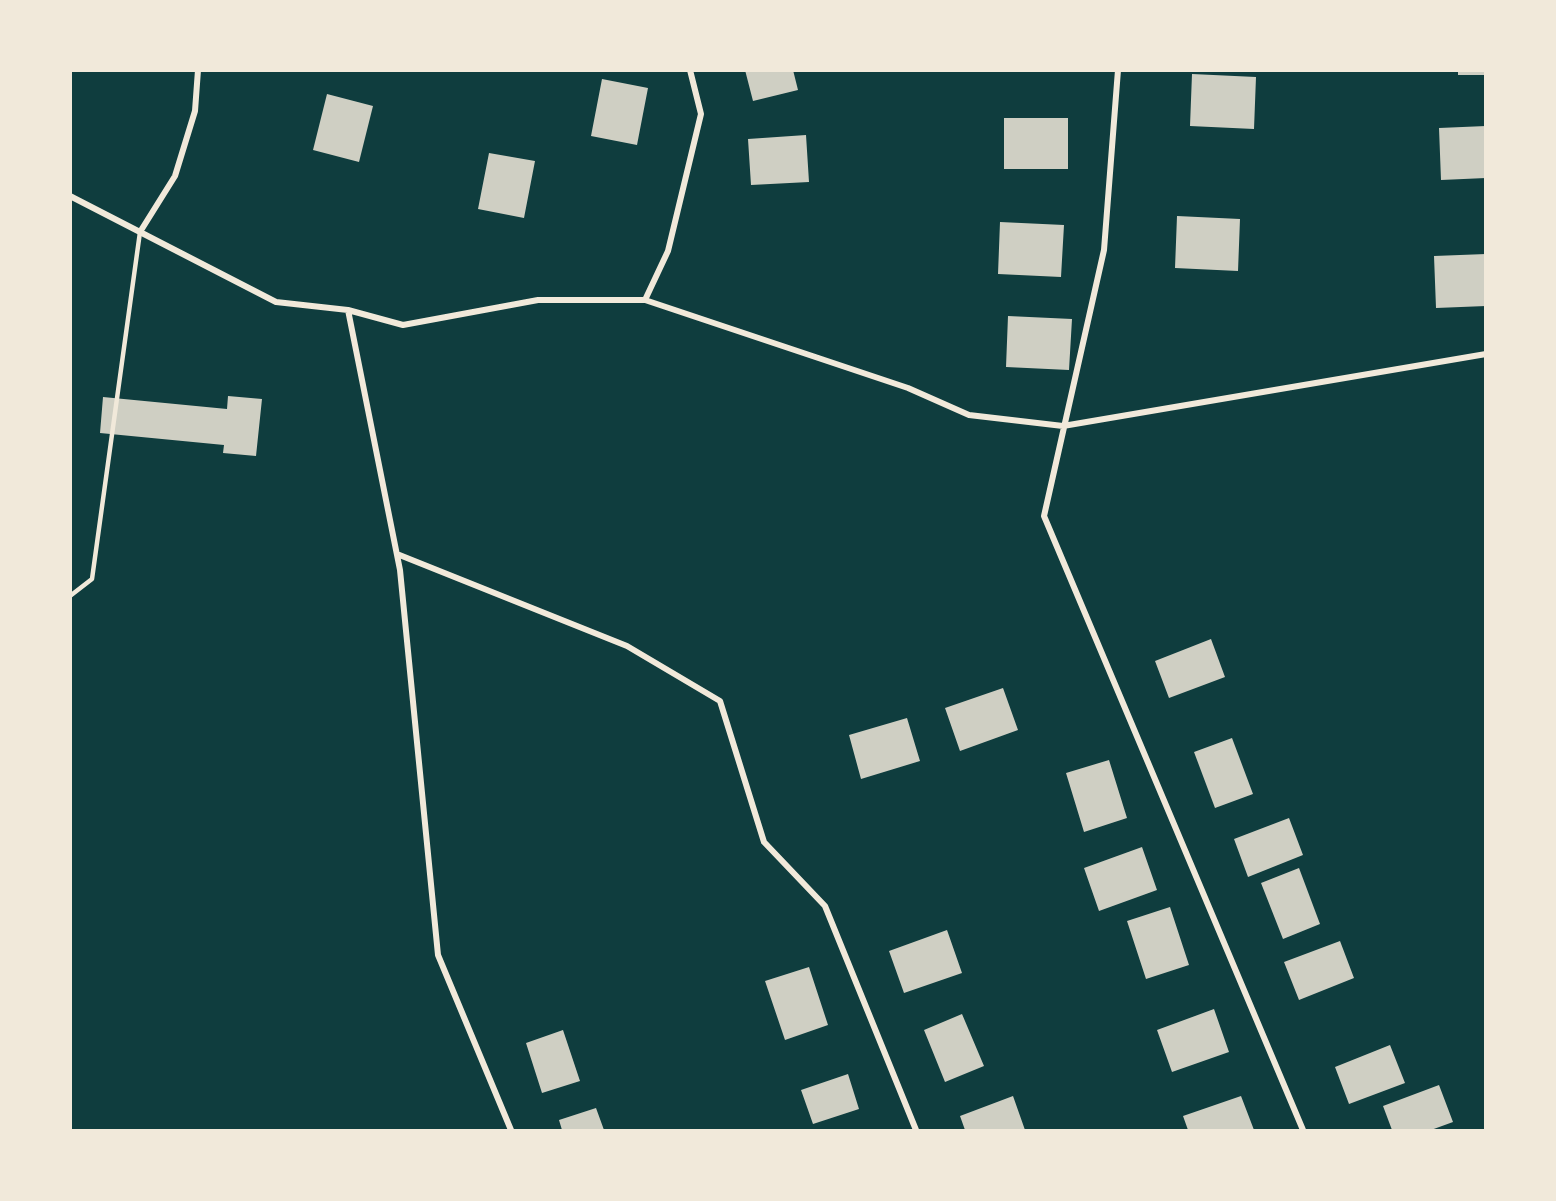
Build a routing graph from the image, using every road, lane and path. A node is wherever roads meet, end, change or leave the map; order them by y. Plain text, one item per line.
1 (198, 70) edge
2 (690, 70) edge
3 (1118, 70) edge
4 (70, 196) edge
5 (140, 232) junction
6 (645, 300) junction
7 (348, 310) junction
8 (1485, 354) edge
9 (1063, 426) junction
10 (397, 554) junction
11 (70, 596) edge
12 (511, 1131) edge
13 (916, 1131) edge
14 (1303, 1131) edge

1 - 5 street
2 - 6 street
3 - 9 street
4 - 5 street
5 - 7 street
5 - 11 lane
6 - 7 street
6 - 9 street
7 - 10 street
8 - 9 street
9 - 14 street
10 - 12 street
10 - 13 street

